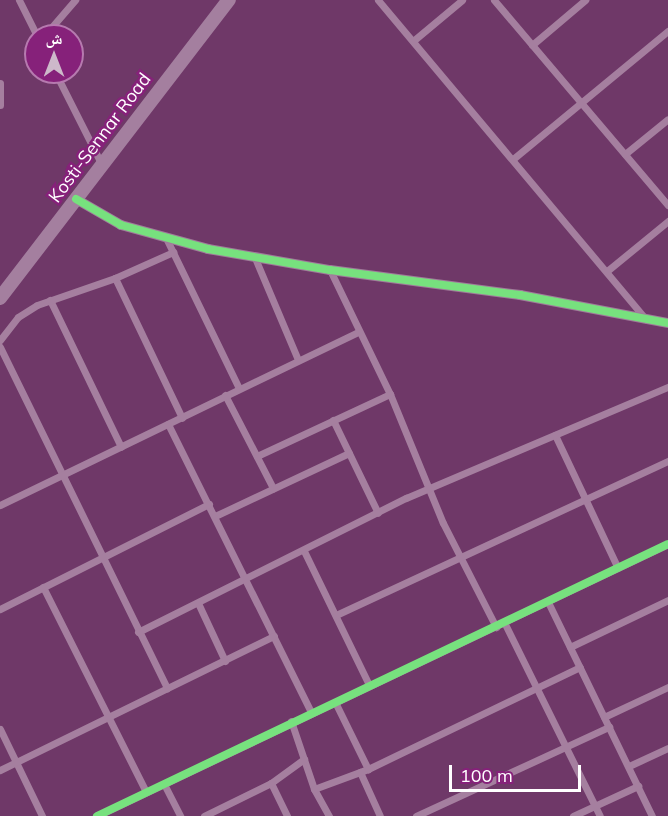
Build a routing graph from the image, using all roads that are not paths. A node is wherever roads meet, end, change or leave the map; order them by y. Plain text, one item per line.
1 (19, 0) edge
2 (75, 0) edge
3 (229, 0) edge
4 (378, 0) edge
5 (462, 0) edge
6 (494, 0) edge
7 (585, 0) edge
8 (31, 24) edge
9 (54, 24) edge
10 (668, 31) edge
11 (413, 41) junction
12 (532, 45) junction
13 (0, 83) edge
14 (61, 84) edge
15 (580, 103) junction
16 (0, 105) edge
17 (668, 119) edge
18 (625, 154) junction
19 (513, 159) junction
20 (102, 165) junction
21 (76, 199) junction
22 (668, 205) edge
23 (668, 221) edge
24 (167, 240) junction
25 (173, 252) junction
26 (255, 258) junction
27 (330, 270) junction
28 (606, 271) junction
29 (116, 278) junction
30 (0, 298) edge
31 (50, 300) junction
32 (646, 319) junction
33 (668, 323) edge
34 (358, 332) junction
35 (0, 340) edge
36 (0, 347) edge
37 (298, 360) junction
38 (668, 387) edge
39 (238, 388) junction
40 (390, 394) junction
41 (225, 395) junction
42 (182, 418) junction
43 (333, 420) junction
44 (168, 424) junction
45 (555, 435) junction
46 (121, 447) junction
47 (349, 453) junction
48 (257, 456) junction
49 (668, 461) edge
50 (62, 475) junction
51 (273, 488) junction
52 (431, 488) junction
53 (585, 499) junction
54 (0, 504) edge
55 (209, 504) junction
56 (378, 513) junction
57 (215, 516) junction
58 (668, 544) edge
59 (304, 551) junction
60 (462, 555) junction
61 (101, 559) junction
62 (618, 568) junction
63 (246, 579) junction
64 (43, 587) junction
65 (668, 600) edge
66 (548, 602) junction
67 (198, 603) junction
68 (0, 609) edge
69 (336, 615) junction
70 (504, 622) junction
71 (496, 627) junction
72 (138, 632) junction
73 (274, 636) junction
74 (570, 646) junction
75 (225, 661) junction
76 (580, 668) junction
77 (369, 685) junction
78 (668, 687) edge
79 (167, 688) junction
80 (537, 688) junction
81 (335, 702) junction
82 (311, 712) junction
83 (109, 717) junction
84 (604, 717) junction
85 (291, 721) junction
86 (609, 727) junction
87 (0, 729) edge
88 (567, 747) junction
89 (668, 748) edge
90 (304, 759) junction
91 (16, 763) junction
92 (629, 766) junction
93 (368, 769) junction
94 (0, 770) edge
95 (360, 772) junction
96 (271, 783) junction
97 (164, 784) junction
98 (638, 786) junction
99 (314, 789) junction
100 (146, 792) junction
101 (595, 805) junction
102 (42, 816) edge
103 (97, 816) edge
104 (180, 816) edge
105 (204, 816) edge
106 (287, 816) edge
107 (329, 816) edge
108 (380, 816) edge
109 (416, 816) edge
110 (573, 816) edge
111 (600, 816) edge
112 (652, 816) edge

1 - 8 street
2 - 9 street
3 - 20 highway, Kosti-Sennar Road
4 - 11 street
5 - 11 street
6 - 12 street
7 - 12 street
10 - 15 street
11 - 19 street
12 - 15 street
13 - 16 street
14 - 20 street
15 - 18 street
15 - 19 street
17 - 18 street
18 - 22 street
19 - 28 street
20 - 21 highway, Kosti-Sennar Road
21 - 24 street
21 - 30 highway, Kosti-Sennar Road
23 - 28 street
24 - 25 street
24 - 26 street
25 - 29 street
25 - 39 street
26 - 27 street
26 - 37 street
27 - 32 street
27 - 34 street
28 - 32 street
29 - 31 street
29 - 42 street
31 - 35 street
31 - 46 street
32 - 33 street
34 - 37 street
34 - 40 street
36 - 50 street
37 - 39 street
38 - 45 street
39 - 41 street
40 - 43 street
40 - 52 street
41 - 42 street
41 - 48 street
42 - 44 street
43 - 47 street
43 - 48 street
44 - 46 street
44 - 55 street
45 - 52 street
45 - 53 street
46 - 50 street
47 - 51 street
47 - 56 street
48 - 51 street
49 - 53 street
50 - 54 street
50 - 61 street
51 - 57 street
52 - 56 street
52 - 60 street
53 - 60 street
53 - 62 street
55 - 57 street
55 - 61 street
56 - 59 street
57 - 63 street
58 - 62 street
59 - 63 street
59 - 69 street
60 - 69 street
60 - 71 street
61 - 64 street
61 - 72 street
62 - 66 street
63 - 67 street
63 - 73 street
64 - 68 street
64 - 83 street
65 - 74 street
66 - 70 street
66 - 74 street
67 - 72 street
67 - 75 street
69 - 77 street
70 - 71 street
70 - 80 street
71 - 77 street
72 - 79 street
73 - 75 street
73 - 82 street
74 - 76 street
75 - 79 street
76 - 80 street
76 - 84 street
77 - 81 street
78 - 84 street
79 - 83 street
80 - 88 street
80 - 93 street
81 - 82 street
81 - 93 street
82 - 85 street
83 - 91 street
83 - 100 street
84 - 86 street
85 - 90 street
85 - 97 street
86 - 88 street
86 - 92 street
87 - 91 street
88 - 101 street
88 - 109 street
89 - 92 street
90 - 96 street
90 - 99 street
91 - 94 street
91 - 102 street
92 - 98 street
93 - 95 street
95 - 99 street
95 - 108 street
96 - 105 street
96 - 106 street
97 - 100 street
97 - 104 street
98 - 101 street
98 - 112 street
99 - 107 street
100 - 103 street
101 - 110 street
101 - 111 street

